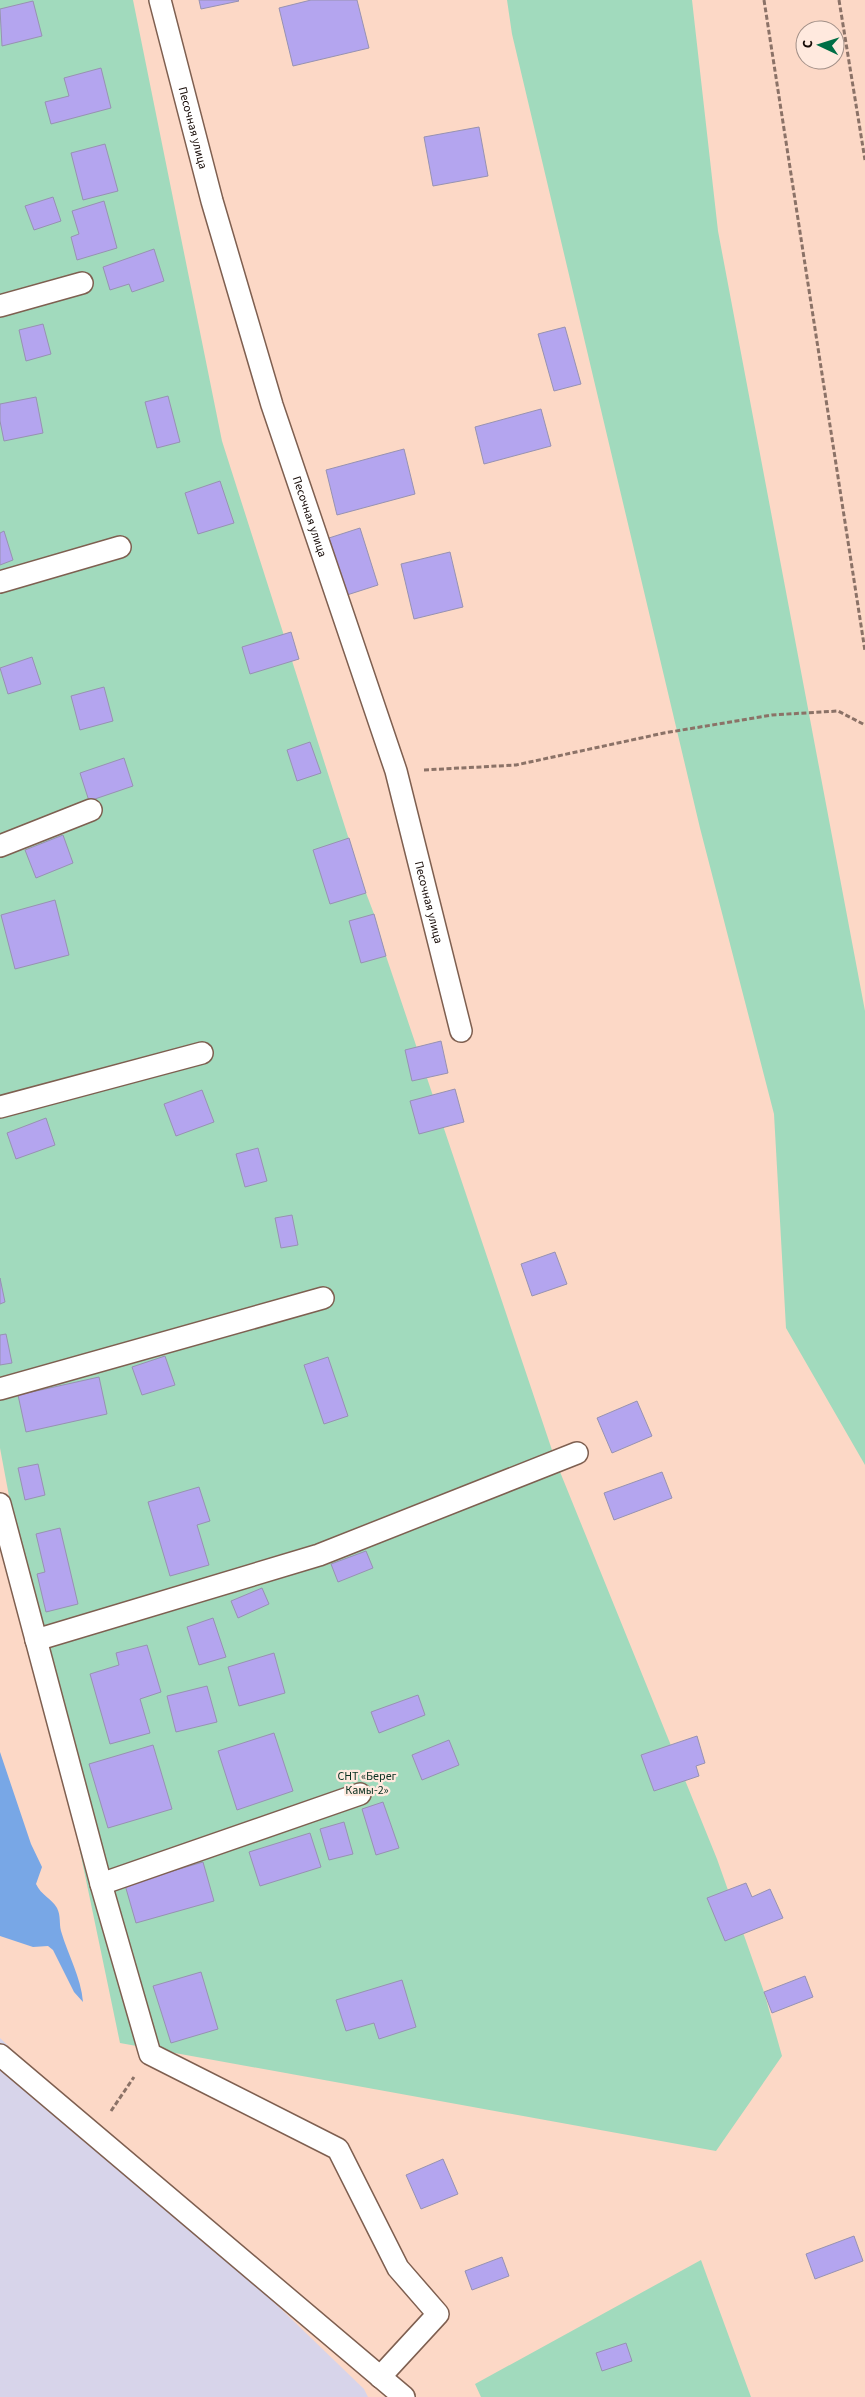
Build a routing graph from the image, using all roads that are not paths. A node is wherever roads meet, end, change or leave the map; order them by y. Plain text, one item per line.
1 (160, 0) edge
2 (82, 283) dead end
3 (0, 306) edge
4 (120, 547) dead end
5 (0, 582) edge
6 (91, 810) dead end
7 (0, 846) edge
8 (461, 1031) dead end
9 (202, 1053) dead end
10 (0, 1107) edge
11 (323, 1298) dead end
12 (0, 1389) edge
13 (577, 1453) dead end
14 (0, 1504) edge
15 (36, 1640) junction
16 (360, 1794) dead end
17 (101, 1884) junction
18 (0, 2055) edge
19 (380, 2377) junction
20 (404, 2397) edge

1 - 8 lane, Песочная улица
2 - 3 lane
4 - 5 lane
6 - 7 lane
9 - 10 lane
11 - 12 lane
13 - 15 lane
14 - 15 lane
15 - 17 lane
16 - 17 lane
17 - 19 lane
18 - 19 lane
19 - 20 lane

